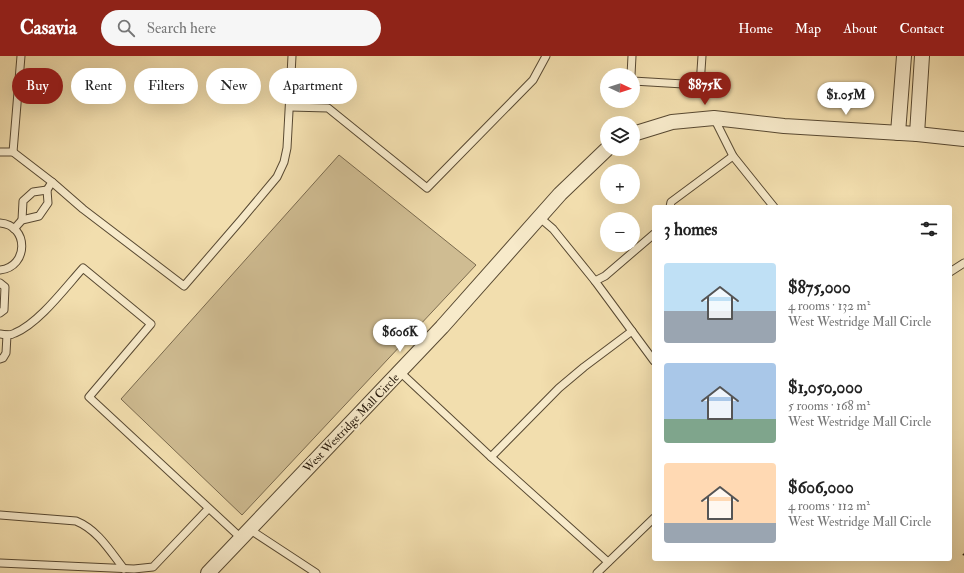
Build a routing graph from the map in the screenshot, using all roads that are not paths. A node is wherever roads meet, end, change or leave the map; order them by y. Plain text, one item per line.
1 (21, 56) edge
2 (292, 56) edge
3 (546, 56) edge
4 (632, 56) edge
5 (702, 56) edge
6 (904, 56) edge
7 (922, 56) edge
8 (631, 68) edge
9 (640, 81) edge
10 (290, 107) junction
11 (714, 118) junction
12 (640, 132) edge
13 (907, 134) junction
14 (964, 139) edge
15 (0, 152) edge
16 (13, 152) junction
17 (600, 155) edge
18 (733, 156) junction
19 (52, 182) junction
20 (47, 190) junction
21 (670, 205) edge
22 (772, 205) edge
23 (538, 217) junction
24 (22, 220) junction
25 (0, 223) edge
26 (14, 229) junction
27 (652, 236) edge
28 (964, 262) edge
29 (0, 270) edge
30 (952, 271) edge
31 (595, 281) junction
32 (0, 283) edge
33 (0, 313) edge
34 (632, 331) junction
35 (3, 335) edge
36 (652, 358) edge
37 (0, 359) edge
38 (400, 372) junction
39 (491, 457) junction
40 (208, 508) junction
41 (0, 515) edge
42 (652, 520) edge
43 (245, 533) junction
44 (608, 562) junction
45 (0, 563) edge
46 (124, 569) junction
47 (208, 573) edge
48 (316, 573) edge
49 (597, 573) edge

1 - 16 lane
2 - 10 lane
3 - 10 lane
4 - 8 lane
5 - 9 lane
6 - 13 street
7 - 13 street
10 - 19 lane
11 - 12 street
11 - 13 street
11 - 18 lane
13 - 14 street
15 - 16 lane
16 - 19 lane
17 - 23 street, West Westridge Mall Circle
18 - 21 lane
18 - 22 lane
19 - 20 lane
20 - 24 lane
20 - 24 lane
23 - 31 lane
23 - 38 street, West Westridge Mall Circle
24 - 26 lane
25 - 26 lane
26 - 29 lane
27 - 31 lane
28 - 30 lane
31 - 34 lane
32 - 33 lane
34 - 36 lane
34 - 39 lane
35 - 37 lane
35 - 40 lane
38 - 39 lane
38 - 43 street, West Westridge Mall Circle
39 - 44 lane
40 - 43 lane
40 - 46 lane
41 - 46 lane
42 - 44 lane
43 - 47 street, West Westridge Mall Circle
43 - 48 lane
44 - 49 lane
45 - 46 lane

